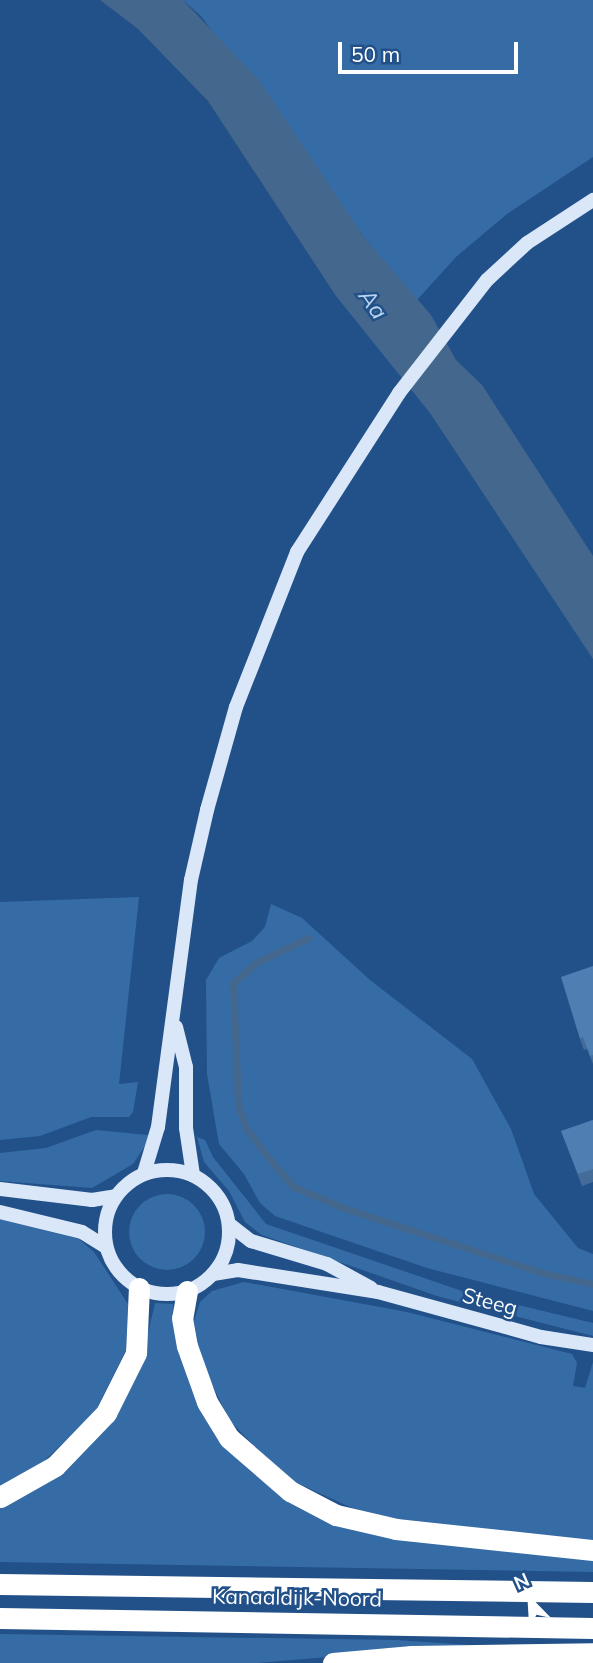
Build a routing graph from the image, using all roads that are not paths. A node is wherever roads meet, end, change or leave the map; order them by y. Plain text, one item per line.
1 (593, 200) edge
2 (175, 1022) junction
3 (145, 1173) junction
4 (193, 1175) junction
5 (0, 1189) edge
6 (116, 1196) junction
7 (0, 1212) edge
8 (229, 1224) junction
9 (106, 1247) junction
10 (213, 1274) junction
11 (139, 1288) junction
12 (187, 1291) junction
13 (378, 1292) junction
14 (593, 1345) edge
15 (0, 1497) edge
16 (593, 1550) edge
17 (0, 1584) edge
18 (593, 1592) edge
19 (0, 1618) edge
20 (593, 1628) edge
21 (593, 1653) edge
22 (333, 1663) edge

1 - 2 main road
2 - 3 main road
2 - 4 main road
3 - 4 main road
3 - 6 main road
4 - 8 main road
5 - 6 main road
6 - 9 main road
7 - 9 main road
8 - 10 main road
8 - 13 main road, Steeg
9 - 11 main road
10 - 12 main road
10 - 13 main road, Steeg
11 - 12 main road
11 - 15 highway
12 - 16 highway
13 - 14 main road, Steeg
17 - 18 highway, Kanaaldijk-Noord
19 - 20 highway, Kanaaldijk-Noord
21 - 22 highway

